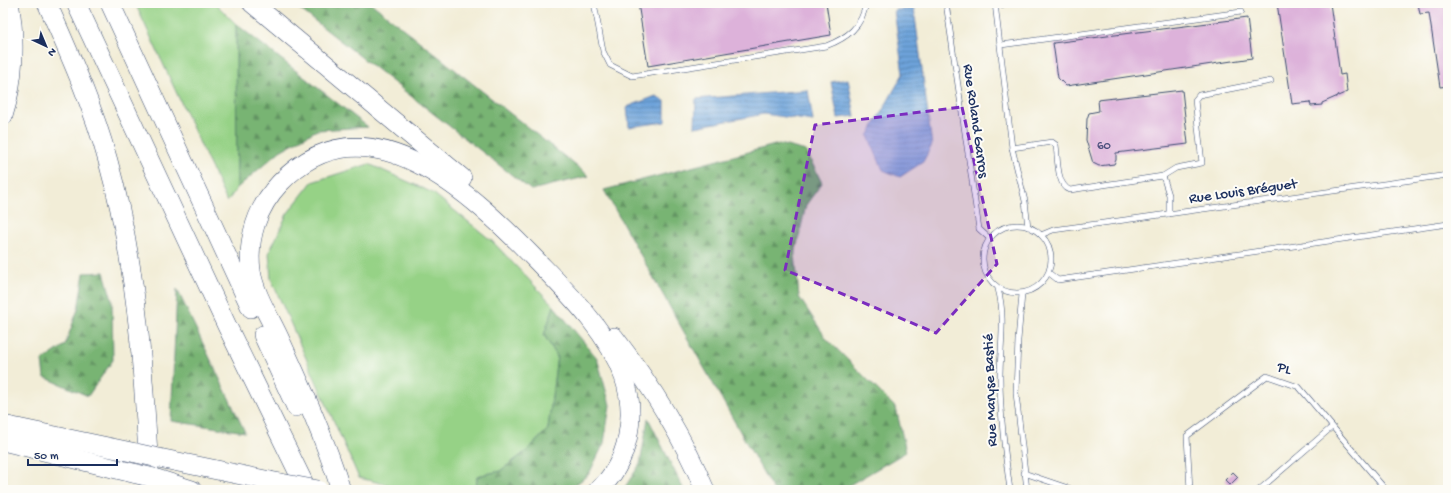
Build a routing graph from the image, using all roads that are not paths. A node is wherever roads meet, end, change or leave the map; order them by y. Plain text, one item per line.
1 (9, 3) edge
2 (47, 3) edge
3 (76, 3) edge
4 (110, 3) edge
5 (252, 3) edge
6 (594, 3) edge
7 (866, 3) edge
8 (946, 3) edge
9 (1007, 3) edge
10 (996, 5) edge
11 (1241, 12) dead end
12 (1001, 45) junction
13 (1271, 81) dead end
14 (3, 116) edge
15 (1012, 148) junction
16 (1448, 175) edge
17 (1163, 176) junction
18 (1169, 214) junction
19 (1448, 224) edge
20 (1028, 227) junction
21 (1041, 235) junction
22 (989, 238) junction
23 (1048, 273) junction
24 (998, 289) junction
25 (1022, 294) junction
26 (3, 425) edge
27 (1332, 427) junction
28 (3, 438) edge
29 (3, 441) edge
30 (146, 469) edge
31 (1024, 473) junction
32 (192, 490) edge
33 (252, 490) edge
34 (306, 490) edge
35 (318, 490) edge
36 (333, 490) edge
37 (341, 490) edge
38 (598, 490) edge
39 (705, 490) edge
40 (1010, 490) edge
41 (1027, 490) edge
42 (1074, 490) edge
43 (1190, 490) edge
44 (1259, 490) edge
45 (1386, 490) edge

1 - 14 highway
2 - 30 highway
3 - 34 highway
4 - 36 highway
5 - 39 highway
6 - 7 lane
8 - 22 lane, Rue Roland Garros
9 - 10 lane
10 - 12 lane
11 - 12 lane
12 - 15 lane
13 - 17 lane
15 - 17 lane
15 - 20 lane
16 - 18 lane, Rue Louis Bréguet
17 - 18 lane
18 - 21 lane, Rue Louis Bréguet
19 - 23 lane
20 - 21 lane
20 - 22 lane
21 - 23 lane
22 - 24 lane
23 - 25 lane
24 - 25 lane
24 - 40 lane, Rue Maryse Bastié
25 - 31 lane, Rue Maryse Bastié
26 - 30 highway
27 - 43 lane, PL
27 - 44 lane
27 - 45 lane
28 - 30 highway
29 - 30 highway
30 - 32 highway
30 - 33 highway
30 - 35 highway, bridge
31 - 41 lane, Rue Maryse Bastié
31 - 42 lane
37 - 38 highway

